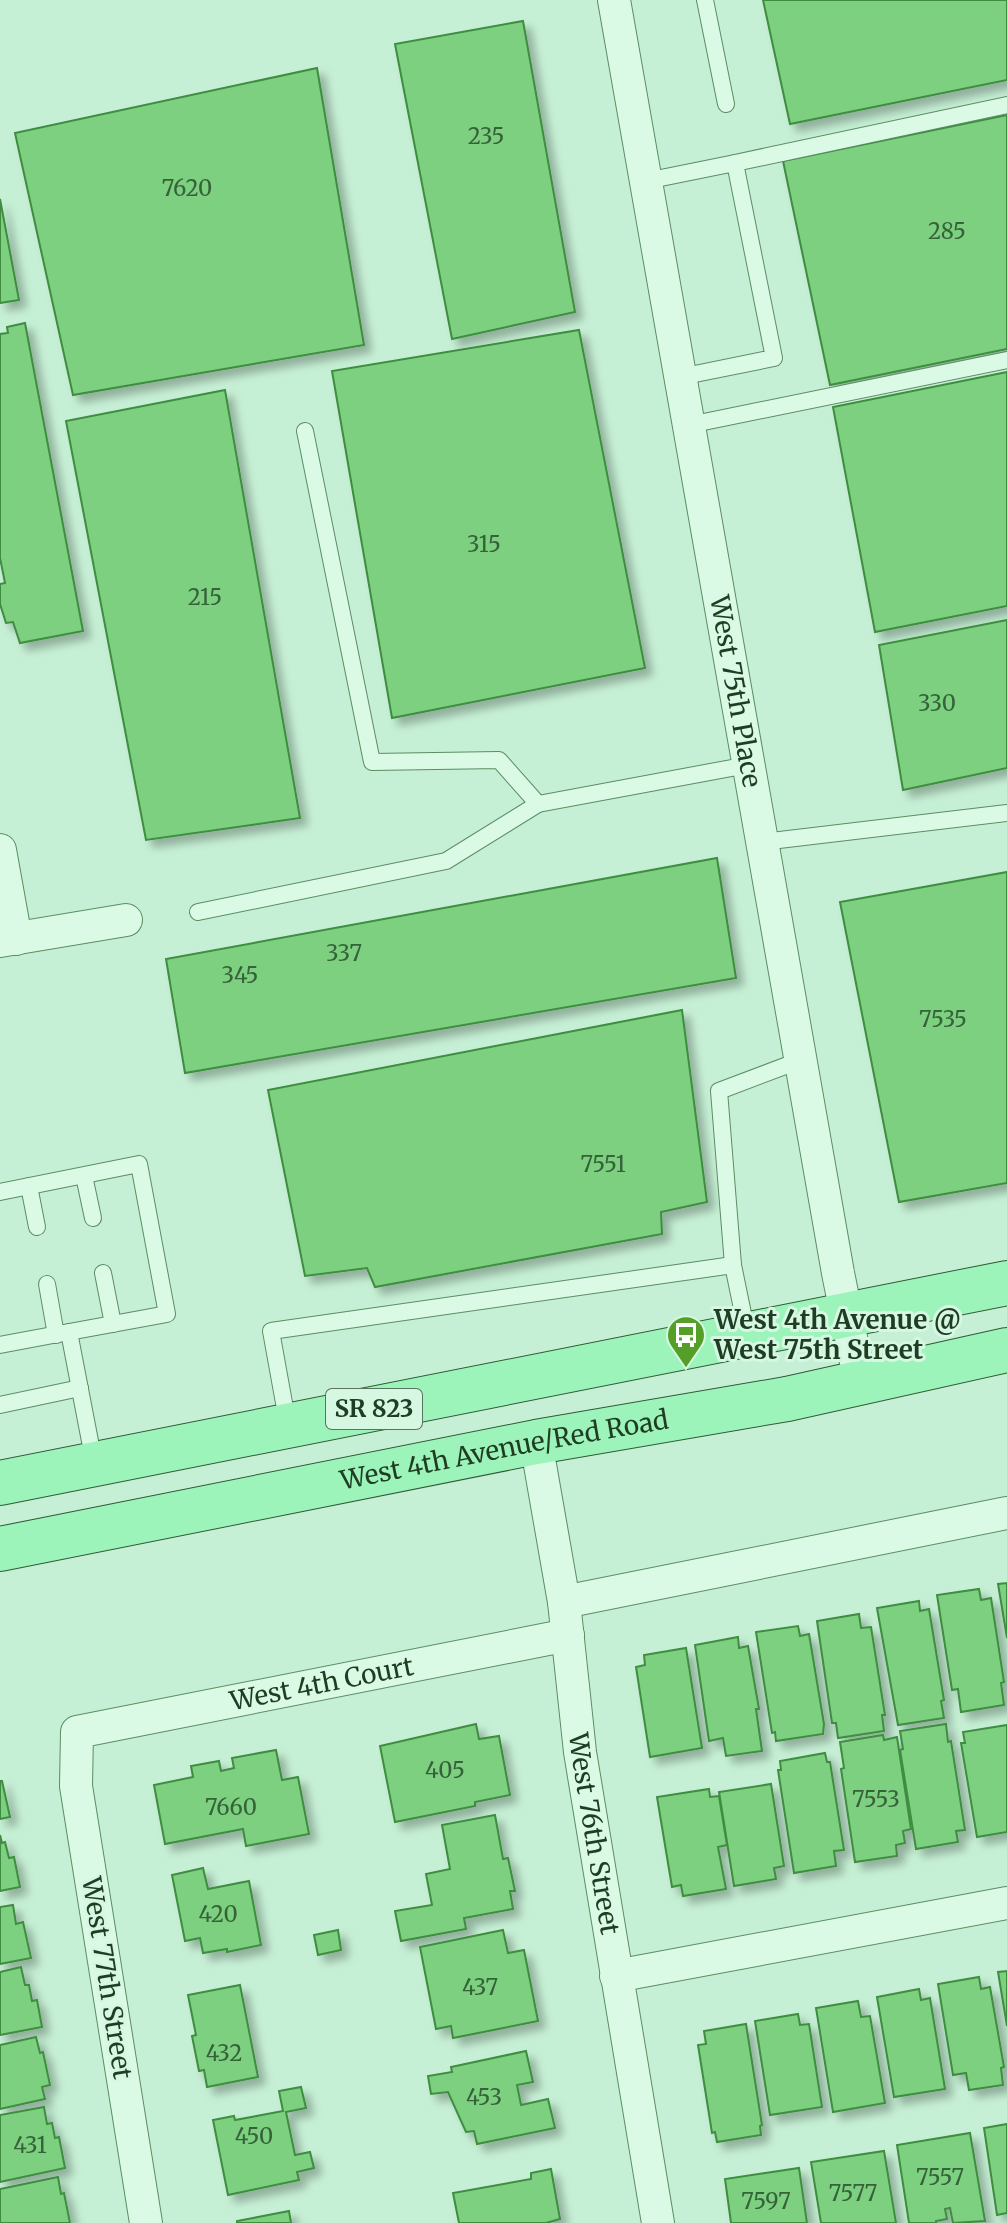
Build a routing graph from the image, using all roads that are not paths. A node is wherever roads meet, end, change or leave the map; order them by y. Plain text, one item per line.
1 (614, 0) edge
2 (705, 0) edge
3 (726, 104) dead end
4 (1007, 105) edge
5 (735, 163) junction
6 (646, 181) junction
7 (1007, 360) edge
8 (680, 377) junction
9 (689, 425) junction
10 (305, 431) dead end
11 (748, 765) junction
12 (538, 804) junction
13 (1007, 813) edge
14 (762, 842) junction
15 (0, 850) edge
16 (198, 912) dead end
17 (126, 920) dead end
18 (8, 940) edge
19 (801, 1060) junction
20 (84, 1176) junction
21 (29, 1186) junction
22 (0, 1192) edge
23 (93, 1218) dead end
24 (37, 1227) dead end
25 (733, 1265) junction
26 (103, 1273) dead end
27 (1007, 1283) edge
28 (47, 1284) dead end
29 (847, 1315) junction
30 (113, 1324) junction
31 (62, 1333) junction
32 (747, 1334) junction
33 (0, 1345) edge
34 (1007, 1350) edge
35 (860, 1382) junction
36 (80, 1388) junction
37 (0, 1405) edge
38 (288, 1425) junction
39 (536, 1442) junction
40 (95, 1464) junction
41 (0, 1483) edge
42 (1007, 1513) edge
43 (0, 1549) edge
44 (564, 1602) junction
45 (568, 1635) junction
46 (77, 1732) joint
47 (1007, 1903) edge
48 (616, 1976) junction
49 (146, 2223) edge
50 (658, 2223) edge

1 - 6 street, West 75th Place
2 - 3 lane
4 - 5 lane
5 - 6 lane
5 - 8 lane
6 - 8 street, West 75th Place
7 - 9 lane
8 - 9 street, West 75th Place
9 - 11 street, West 75th Place
10 - 12 lane
11 - 12 lane
11 - 14 street, West 75th Place
12 - 16 lane
13 - 14 lane
14 - 19 street, West 75th Place
15 - 18 street
17 - 18 street
19 - 25 lane
19 - 29 street, West 75th Place
20 - 21 lane
20 - 23 lane
20 - 30 lane
21 - 22 lane
21 - 24 lane
25 - 32 lane
25 - 38 lane
26 - 30 lane
27 - 29 main road, SR 823
28 - 31 lane
29 - 32 main road, SR 823
29 - 35 street, West 75th Place
30 - 31 lane
31 - 33 lane
31 - 36 lane
32 - 38 main road, SR 823
34 - 35 main road, West 4th Avenue/Red Road / SR 823
35 - 39 main road, West 4th Avenue/Red Road / SR 823
36 - 37 lane
36 - 40 lane
38 - 40 main road, SR 823
39 - 43 main road, West 4th Avenue/Red Road / SR 823
39 - 44 street, West 76th Street
40 - 41 main road, SR 823
42 - 44 street
44 - 45 street, West 76th Street
45 - 46 street, West 4th Court
45 - 48 street, West 76th Street
46 - 49 street, West 77th Street
47 - 48 street
48 - 50 street, West 76th Street

